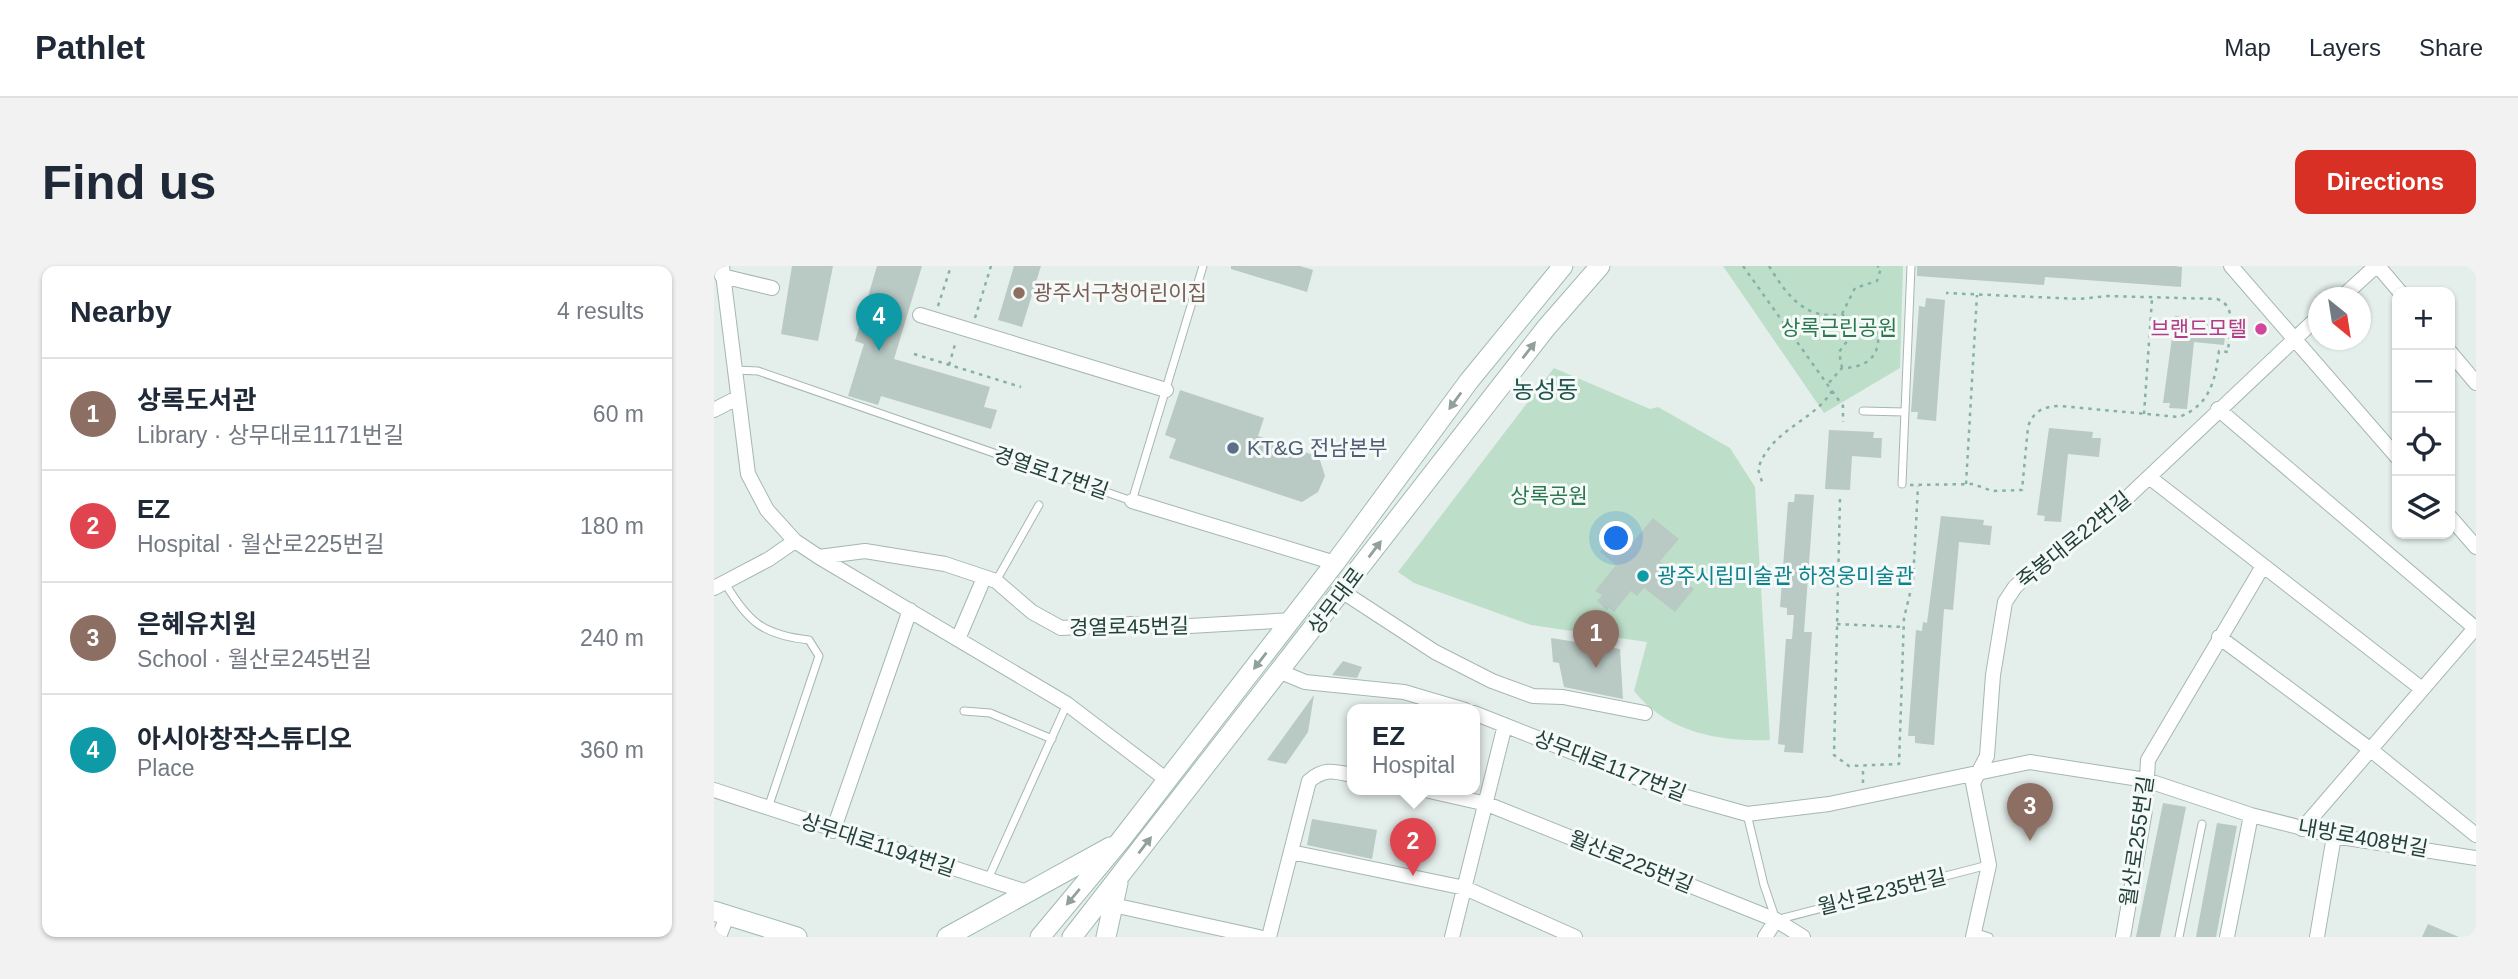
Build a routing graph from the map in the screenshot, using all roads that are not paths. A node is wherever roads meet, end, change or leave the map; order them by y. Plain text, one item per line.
1 (1203, 266) edge
2 (1600, 266) edge
3 (1911, 266) edge
4 (2231, 266) edge
5 (2377, 266) edge
6 (1561, 268) edge
7 (722, 271) edge
8 (2353, 287) edge
9 (2396, 287) edge
10 (772, 288) dead end
11 (927, 317) road end
12 (2308, 327) edge
13 (2294, 339) junction
14 (2455, 358) edge
15 (733, 370) junction
16 (2476, 383) edge
17 (1166, 390) junction
18 (737, 398) junction
19 (2218, 409) junction
20 (714, 410) edge
21 (1863, 411) dead end
22 (1904, 412) junction
23 (2392, 451) edge
24 (2149, 477) junction
25 (1902, 484) road end
26 (1132, 500) junction
27 (1039, 505) dead end
28 (2455, 523) edge
29 (795, 541) junction
30 (2476, 547) edge
31 (819, 557) junction
32 (1335, 563) junction
33 (2263, 566) junction
34 (990, 579) junction
35 (720, 586) edge
36 (1343, 592) junction
37 (910, 610) junction
38 (1292, 620) junction
39 (2475, 627) edge
40 (2220, 637) junction
41 (958, 639) junction
42 (1281, 672) junction
43 (2421, 689) junction
44 (1067, 704) junction
45 (1445, 704) edge
46 (964, 711) dead end
47 (1645, 713) dead end
48 (1480, 715) edge
49 (1505, 725) junction
50 (1052, 739) junction
51 (2371, 750) junction
52 (1981, 772) junction
53 (1347, 774) edge
54 (2146, 779) junction
55 (1167, 780) junction
56 (714, 790) edge
57 (1447, 795) edge
58 (1487, 804) junction
59 (768, 809) junction
60 (1748, 814) junction
61 (2251, 815) junction
62 (2202, 824) dead end
63 (2302, 829) junction
64 (833, 831) junction
65 (2476, 835) edge
66 (2334, 836) junction
67 (1120, 841) junction
68 (1291, 852) junction
69 (2476, 858) edge
70 (1989, 865) junction
71 (1119, 877) junction
72 (988, 880) junction
73 (1465, 888) junction
74 (1027, 892) junction
75 (1113, 905) junction
76 (721, 913) edge
77 (1776, 920) junction
78 (1974, 935) edge
79 (719, 937) edge
80 (797, 937) edge
81 (947, 937) edge
82 (1040, 937) edge
83 (1072, 937) edge
84 (1106, 937) edge
85 (1259, 937) edge
86 (1269, 937) edge
87 (1452, 937) edge
88 (1575, 937) edge
89 (1765, 937) edge
90 (1803, 937) edge
91 (1989, 937) edge
92 (2123, 937) edge
93 (2179, 937) edge
94 (2227, 937) edge
95 (2317, 937) edge

1 - 17 lane, 경열로17번길
36 -> 2 street, 상무대로
3 - 22 lane
4 - 13 street
5 - 8 street
5 - 9 street
6 -> 32 street, 상무대로
7 - 10 street
7 - 15 street
11 - 17 street
12 - 13 street, 죽봉대로22번길
13 - 19 street, 죽봉대로22번길
13 - 23 street
14 - 16 street
15 - 18 street
15 - 26 lane, 경열로17번길
17 - 26 lane, 경열로17번길
18 - 20 street
18 - 29 street
19 - 24 street, 죽봉대로22번길
19 - 39 street
21 - 22 lane
22 - 25 lane
24 - 33 street, 죽봉대로22번길
24 - 52 street, 죽봉대로22번길
26 - 32 street
27 - 34 lane
28 - 30 street
29 - 31 street
29 - 35 street
31 - 34 street, 경열로45번길
31 - 37 street
32 - 38 street, 상무대로
33 - 40 street, 월산로255번길
33 - 43 street, 죽봉대로22번길
34 - 38 street, 경열로45번길
34 - 41 street
35 - 59 lane
36 - 42 street, 상무대로
36 - 47 street
37 - 41 street
37 - 64 street
38 -> 55 street, 상무대로
39 - 43 street
40 - 51 street
40 - 54 street, 월산로255번길
41 - 44 street
42 - 45 street
71 -> 42 street, 상무대로
43 - 51 street
44 - 50 lane
44 - 55 street
46 - 50 lane
48 - 49 street, 상무대로1177번길
49 - 58 street
49 - 60 street, 상무대로1177번길
50 - 72 lane
51 - 63 street
51 - 65 street
52 - 54 street, 내방로408번길
52 - 60 street, 상무대로1177번길
52 - 70 street, 죽봉대로22번길
53 - 68 street
54 - 61 street, 내방로408번길
54 - 92 street, 월산로255번길
55 - 67 street, 상무대로
56 - 59 street, 상무대로1194번길
57 - 58 street, 월산로225번길
58 - 73 street
58 - 77 street, 월산로225번길
59 - 64 street, 상무대로1194번길
60 - 77 lane
61 - 63 street, 내방로408번길
61 - 94 street
62 - 93 lane
63 - 66 street, 내방로408번길
64 - 72 street, 상무대로1194번길
66 - 69 street, 내방로408번길
66 - 95 street
67 - 74 street
67 -> 82 street, 상무대로
68 - 73 street
68 - 86 street
70 - 77 lane, 월산로235번길
70 - 78 street
71 - 75 street
71 - 83 street, 상무대로
72 - 74 street, 상무대로1194번길
73 - 87 street
73 - 88 street
74 - 81 street
75 - 84 street
75 - 85 street
76 - 79 street
76 - 80 street
77 - 89 street
77 - 90 street, 월산로235번길
78 - 91 lane

